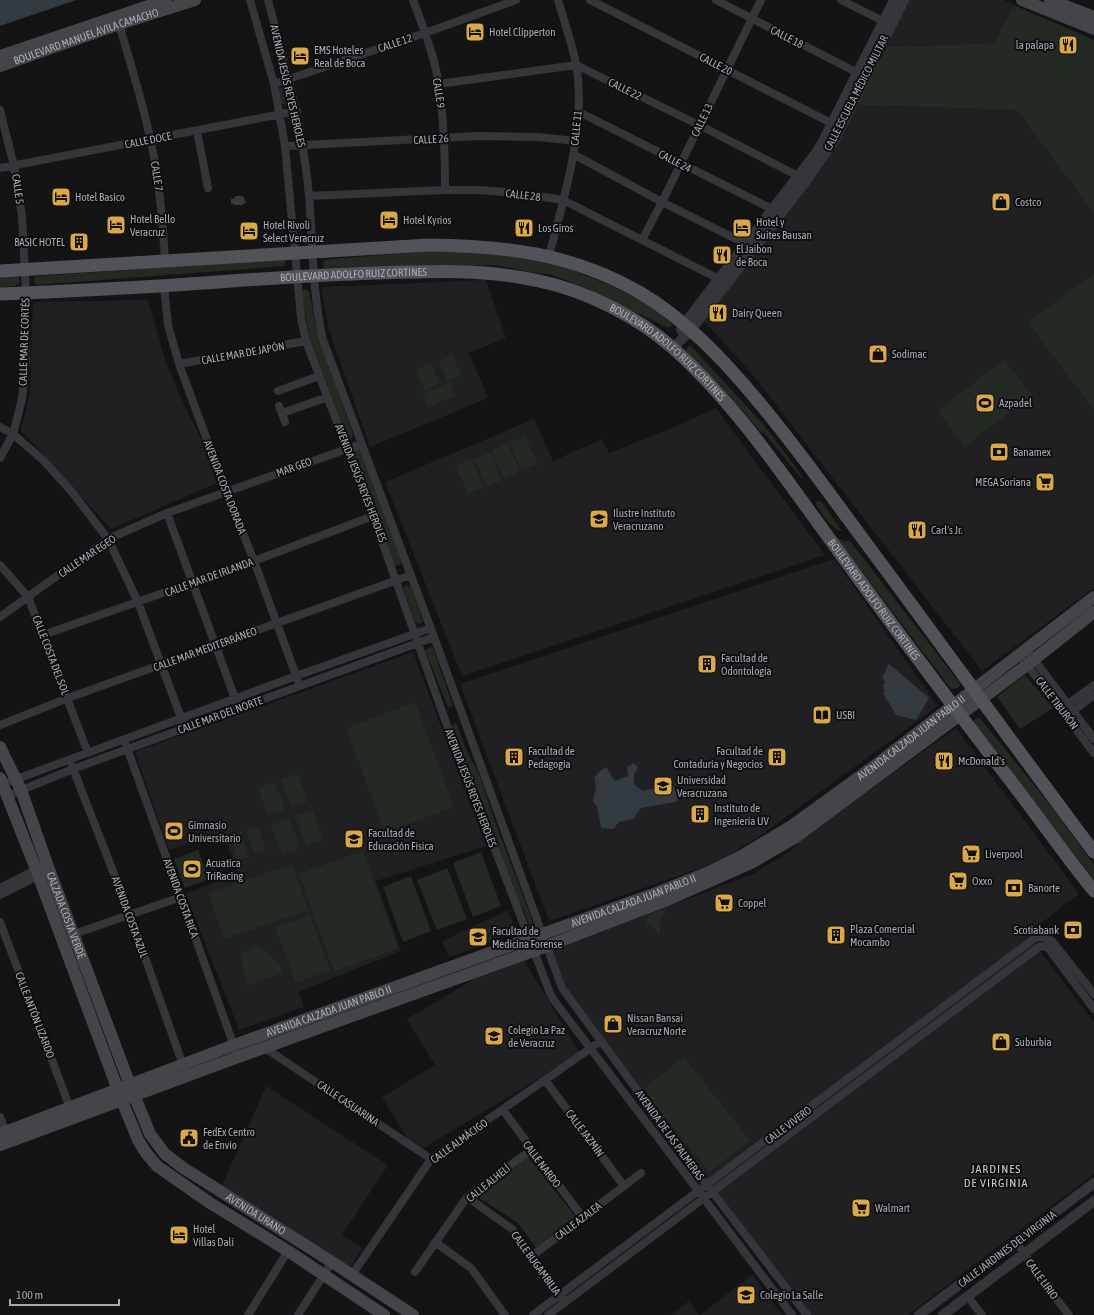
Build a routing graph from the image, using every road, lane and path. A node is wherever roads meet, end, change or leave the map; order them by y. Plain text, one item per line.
1 (166, 0) edge
2 (195, 0) edge
3 (250, 0) edge
4 (268, 0) edge
5 (413, 0) edge
6 (516, 0) edge
7 (558, 0) edge
8 (590, 0) edge
9 (716, 0) edge
10 (761, 0) edge
11 (841, 0) edge
12 (894, 0) edge
13 (904, 0) edge
14 (1022, 0) edge
15 (1050, 0) edge
16 (752, 19) junction
17 (1090, 22) edge
18 (119, 24) junction
19 (887, 24) junction
20 (425, 32) junction
21 (0, 56) edge
22 (576, 65) junction
23 (0, 66) edge
24 (726, 69) junction
25 (858, 73) junction
26 (289, 79) junction
27 (274, 84) junction
28 (439, 84) junction
29 (0, 110) edge
30 (297, 111) junction
31 (579, 112) junction
32 (280, 114) junction
33 (699, 125) junction
34 (837, 126) junction
35 (197, 131) junction
36 (444, 138) junction
37 (150, 140) junction
38 (576, 141) junction
39 (303, 144) junction
40 (285, 146) junction
41 (573, 154) junction
42 (680, 164) junction
43 (14, 166) junction
44 (0, 168) edge
45 (798, 176) junction
46 (208, 188) dead end
47 (445, 190) junction
48 (309, 196) junction
49 (563, 200) junction
50 (662, 202) junction
51 (772, 209) junction
52 (642, 240) junction
53 (750, 246) junction
54 (295, 253) junction
55 (312, 253) junction
56 (549, 256) junction
57 (165, 260) junction
58 (26, 270) junction
59 (0, 271) edge
60 (313, 275) junction
61 (296, 276) junction
62 (719, 279) junction
63 (164, 286) junction
64 (26, 293) junction
65 (0, 294) edge
66 (688, 327) junction
67 (306, 341) junction
68 (673, 348) junction
69 (179, 364) junction
70 (319, 376) junction
71 (278, 391) dead end
72 (328, 397) junction
73 (285, 422) dead end
74 (0, 427) edge
75 (13, 434) junction
76 (362, 444) junction
77 (348, 448) junction
78 (0, 458) edge
79 (226, 492) junction
80 (167, 513) junction
81 (373, 516) junction
82 (108, 539) junction
83 (254, 561) junction
84 (0, 565) edge
85 (411, 575) junction
86 (397, 580) junction
87 (193, 582) junction
88 (28, 597) junction
89 (1094, 598) edge
90 (138, 602) junction
91 (1094, 612) edge
92 (0, 617) edge
93 (276, 623) junction
94 (431, 628) junction
95 (415, 633) junction
96 (43, 635) junction
97 (434, 637) junction
98 (418, 643) junction
99 (216, 645) junction
100 (1022, 651) junction
101 (1031, 662) junction
102 (161, 665) junction
103 (296, 676) junction
104 (300, 685) junction
105 (1094, 685) edge
106 (977, 695) junction
107 (1094, 695) edge
108 (68, 698) junction
109 (235, 699) junction
110 (238, 708) junction
111 (957, 710) junction
112 (1067, 710) junction
113 (181, 719) junction
114 (0, 725) edge
115 (185, 728) junction
116 (1094, 739) edge
117 (124, 740) junction
118 (0, 747) edge
119 (128, 749) junction
120 (88, 753) junction
121 (1094, 753) edge
122 (70, 760) junction
123 (73, 769) junction
124 (2, 781) edge
125 (19, 784) junction
126 (7, 796) junction
127 (1094, 852) edge
128 (48, 867) junction
129 (37, 872) junction
130 (0, 888) edge
131 (1094, 891) edge
132 (0, 895) edge
133 (181, 897) junction
134 (654, 900) junction
135 (130, 915) junction
136 (0, 922) edge
137 (74, 934) junction
138 (542, 934) junction
139 (530, 938) junction
140 (547, 946) junction
141 (534, 951) junction
142 (985, 976) junction
143 (990, 983) junction
144 (1094, 994) edge
145 (1094, 1010) edge
146 (601, 1041) junction
147 (234, 1045) junction
148 (265, 1048) junction
149 (590, 1048) junction
150 (238, 1057) junction
151 (183, 1064) junction
152 (187, 1076) junction
153 (545, 1080) junction
154 (132, 1090) junction
155 (120, 1095) junction
156 (70, 1108) junction
157 (503, 1110) junction
158 (0, 1117) edge
159 (3, 1133) edge
160 (0, 1145) edge
161 (531, 1150) junction
162 (431, 1159) junction
163 (641, 1173) dead end
164 (1094, 1183) edge
165 (707, 1185) junction
166 (624, 1186) junction
167 (219, 1190) junction
168 (699, 1192) junction
169 (713, 1192) junction
170 (467, 1197) junction
171 (704, 1199) junction
172 (1094, 1201) edge
173 (210, 1203) junction
174 (583, 1218) junction
175 (435, 1242) junction
176 (1016, 1242) junction
177 (628, 1244) junction
178 (288, 1251) junction
179 (634, 1251) junction
180 (1024, 1254) junction
181 (532, 1256) junction
182 (332, 1262) junction
183 (601, 1265) junction
184 (415, 1272) dead end
185 (606, 1272) junction
186 (324, 1275) junction
187 (352, 1275) junction
188 (782, 1283) junction
189 (773, 1290) junction
190 (560, 1295) junction
191 (968, 1297) junction
192 (565, 1302) junction
193 (248, 1315) edge
194 (298, 1315) edge
195 (384, 1315) edge
196 (413, 1315) edge
197 (505, 1315) edge
198 (533, 1315) edge
199 (548, 1315) edge
200 (792, 1315) edge
201 (807, 1315) edge
202 (919, 1315) edge
203 (943, 1315) edge
204 (982, 1315) edge
205 (1069, 1315) edge

1 - 21 main road, BOULEVARD MANUEL ÁVILA CAMACHO
2 - 18 main road, BOULEVARD MANUEL ÁVILA CAMACHO
3 - 27 street, AVENIDA JESÚS REYES HEROLES
4 - 26 street, AVENIDA JESÚS REYES HEROLES
5 - 20 street, CALLE 9
6 - 20 street, CALLE 12
7 - 22 street, CALLE 11
8 - 24 street, CALLE 20
9 - 16 street, CALLE 18
10 - 16 street, CALLE 13
11 - 19 street
12 - 19 street, CALLE ESCUELA MÉDICO MILITAR
13 - 19 street, CALLE ESCUELA MÉDICO MILITAR
14 - 17 main road
15 - 17 main road
16 - 24 street, CALLE 13
16 - 25 street, CALLE 18
18 - 23 main road, BOULEVARD MANUEL ÁVILA CAMACHO
18 - 37 street, CALLE 7
19 - 25 street, CALLE ESCUELA MÉDICO MILITAR
19 - 34 street, CALLE ESCUELA MÉDICO MILITAR
20 - 26 street, CALLE 12
20 - 28 street, CALLE 9
22 - 28 street
22 - 31 street, CALLE 11
22 - 33 street, CALLE 22
24 - 33 street, CALLE 13
24 - 34 street, CALLE 20
25 - 34 street, CALLE ESCUELA MÉDICO MILITAR
26 - 27 street, CALLE 12
26 - 30 street, AVENIDA JESÚS REYES HEROLES
27 - 32 street, AVENIDA JESÚS REYES HEROLES
28 - 36 street, CALLE 9
29 - 43 street, CALLE 5
30 - 32 street, CALLE DOCE
30 - 39 street, AVENIDA JESÚS REYES HEROLES
31 - 38 street, CALLE 11
31 - 42 street, CALLE 24
32 - 35 street, CALLE DOCE
32 - 40 street, AVENIDA JESÚS REYES HEROLES
33 - 42 street, CALLE 13
33 - 45 street, CALLE 22
34 - 45 street, CALLE ESCUELA MÉDICO MILITAR
34 - 53 street, CALLE ESCUELA MÉDICO MILITAR
35 - 37 street, CALLE DOCE
35 - 46 street
36 - 38 street, CALLE 26
36 - 39 street, CALLE 26
36 - 47 street, CALLE 9
37 - 43 street, CALLE DOCE
37 - 57 street, CALLE 7
38 - 41 street, CALLE 11
39 - 40 street, CALLE 26
39 - 48 street, AVENIDA JESÚS REYES HEROLES
40 - 54 street, AVENIDA JESÚS REYES HEROLES
41 - 49 street, CALLE 11
41 - 50 street
42 - 50 street, CALLE 13
42 - 51 street, CALLE 24
43 - 44 street, CALLE DOCE
43 - 58 street, CALLE 5
45 - 51 street, CALLE ESCUELA MÉDICO MILITAR
47 - 48 street, CALLE 28
47 - 49 street, CALLE 28
48 - 55 street, AVENIDA JESÚS REYES HEROLES
49 - 52 street, CALLE 28
49 - 56 street, CALLE 11
50 - 52 street, CALLE 13
50 - 53 street
51 - 53 street, CALLE ESCUELA MÉDICO MILITAR
52 - 62 street, CALLE 28
53 - 62 street, CALLE ESCUELA MÉDICO MILITAR
53 - 66 street, CALLE ESCUELA MÉDICO MILITAR
54 - 55 main road
54 - 57 main road
54 - 61 street, AVENIDA JESÚS REYES HEROLES
55 - 56 main road
55 - 60 street, AVENIDA JESÚS REYES HEROLES
56 - 66 main road
57 - 58 main road
58 - 59 main road
58 - 64 street, CALLE MAR DE CORTÉS
60 - 61 main road, BOULEVARD ADOLFO RUIZ CORTINES
60 - 68 main road, BOULEVARD ADOLFO RUIZ CORTINES
60 - 76 street, AVENIDA JESÚS REYES HEROLES
61 - 63 main road, BOULEVARD ADOLFO RUIZ CORTINES
61 - 67 street, AVENIDA JESÚS REYES HEROLES
62 - 66 street, CALLE ESCUELA MÉDICO MILITAR
63 - 64 main road, BOULEVARD ADOLFO RUIZ CORTINES
63 - 69 street, AVENIDA COSTA DORADA
64 - 65 main road, BOULEVARD ADOLFO RUIZ CORTINES
64 - 75 street, CALLE MAR DE CORTÉS
66 - 68 street, CALLE ESCUELA MÉDICO MILITAR
66 - 106 main road
67 - 69 street, CALLE MAR DE JAPÓN
67 - 70 street, AVENIDA JESÚS REYES HEROLES
68 - 111 main road, BOULEVARD ADOLFO RUIZ CORTINES
69 - 79 street, AVENIDA COSTA DORADA
70 - 71 street
70 - 72 street, AVENIDA JESÚS REYES HEROLES
72 - 73 street
72 - 77 street, AVENIDA JESÚS REYES HEROLES
74 - 75 street
75 - 78 street, CALLE MAR DE CORTÉS
75 - 82 street
76 - 77 street, MAR GEO
76 - 85 street, AVENIDA JESÚS REYES HEROLES
77 - 79 street, MAR GEO
77 - 81 street, AVENIDA JESÚS REYES HEROLES
79 - 80 street, CALLE MAR EGEO
79 - 83 street, AVENIDA COSTA DORADA
80 - 82 street, CALLE MAR EGEO
80 - 87 street
81 - 83 street, CALLE MAR DE IRLANDA
81 - 86 street, AVENIDA JESÚS REYES HEROLES
82 - 88 street, CALLE MAR EGEO
82 - 90 street
83 - 87 street, CALLE MAR DE IRLANDA
83 - 93 street, AVENIDA COSTA DORADA
84 - 88 street, CALLE COSTA DEL SOL
85 - 86 street, CALLE MAR MEDITERRÁNEO
85 - 94 street, AVENIDA JESÚS REYES HEROLES
86 - 93 street, CALLE MAR MEDITERRÁNEO
86 - 95 street, AVENIDA JESÚS REYES HEROLES
87 - 90 street, CALLE MAR DE IRLANDA
87 - 99 street
88 - 92 street, CALLE MAR EGEO
88 - 96 street, CALLE COSTA DEL SOL
89 - 100 main road, AVENIDA CALZADA JUAN PABLO II
90 - 96 street, CALLE MAR DE IRLANDA
90 - 102 street
91 - 101 main road, AVENIDA CALZADA JUAN PABLO II
93 - 99 street, CALLE MAR MEDITERRÁNEO
93 - 103 street, AVENIDA COSTA DORADA
94 - 95 street, CALLE MAR DEL NORTE
94 - 97 street, AVENIDA JESÚS REYES HEROLES
95 - 98 street, AVENIDA JESÚS REYES HEROLES
95 - 103 street, CALLE MAR DEL NORTE
96 - 108 street, CALLE COSTA DEL SOL
97 - 98 street, CALLE MAR DEL NORTE
97 - 138 street, AVENIDA JESÚS REYES HEROLES
98 - 104 street, CALLE MAR DEL NORTE
98 - 139 street, AVENIDA JESÚS REYES HEROLES
99 - 102 street, CALLE MAR MEDITERRÁNEO
99 - 109 street
100 - 101 street, CALLE TIBURÓN
100 - 106 main road, AVENIDA CALZADA JUAN PABLO II
101 - 106 main road, AVENIDA CALZADA JUAN PABLO II
101 - 112 street, CALLE TIBURÓN
102 - 108 street, CALLE MAR MEDITERRÁNEO
102 - 113 street
103 - 104 street, AVENIDA COSTA DORADA
103 - 109 street, CALLE MAR DEL NORTE
104 - 110 street, CALLE MAR DEL NORTE
105 - 112 street
106 - 111 main road, AVENIDA CALZADA JUAN PABLO II
106 - 127 main road
107 - 112 street
108 - 114 street, CALLE MAR MEDITERRÁNEO
108 - 120 street, CALLE COSTA DEL SOL
109 - 110 street
109 - 113 street, CALLE MAR DEL NORTE
110 - 115 street, CALLE MAR DEL NORTE
111 - 131 main road, BOULEVARD ADOLFO RUIZ CORTINES
111 - 134 main road, AVENIDA CALZADA JUAN PABLO II
112 - 116 street, CALLE TIBURÓN
112 - 121 street, CALLE TIBURÓN
113 - 115 street
113 - 117 street, CALLE MAR DEL NORTE
115 - 119 street, CALLE MAR DEL NORTE
117 - 119 street, AVENIDA COSTA RICA
117 - 120 street, CALLE MAR DEL NORTE
118 - 125 main road, CALZADA COSTA VERDE
119 - 123 street, CALLE MAR DEL NORTE
119 - 133 street, AVENIDA COSTA RICA
120 - 122 street, CALLE MAR DEL NORTE
122 - 123 street, AVENIDA COSTA AZUL
122 - 125 street, CALLE MAR DEL NORTE
123 - 125 street, CALLE MAR DEL NORTE
123 - 135 street, AVENIDA COSTA AZUL
124 - 125 street, CALLE MAR DEL NORTE
124 - 126 main road, CALZADA COSTA VERDE
125 - 126 street, CALLE MAR DEL NORTE
125 - 128 main road, CALZADA COSTA VERDE
126 - 129 main road, CALZADA COSTA VERDE
128 - 129 street
128 - 137 main road, CALZADA COSTA VERDE
129 - 130 street
129 - 132 street
129 - 155 main road, CALZADA COSTA VERDE
133 - 135 street
133 - 147 street, AVENIDA COSTA RICA
134 - 138 main road, AVENIDA CALZADA JUAN PABLO II
134 - 140 main road, AVENIDA CALZADA JUAN PABLO II
135 - 137 street
135 - 151 street, AVENIDA COSTA AZUL
136 - 156 street, CALLE ANTÓN LIZARDO
137 - 154 main road, CALZADA COSTA VERDE
138 - 139 main road, AVENIDA CALZADA JUAN PABLO II
138 - 140 street, AVENIDA JESÚS REYES HEROLES
139 - 141 street, AVENIDA JESÚS REYES HEROLES
139 - 147 main road, AVENIDA CALZADA JUAN PABLO II
140 - 141 main road, AVENIDA CALZADA JUAN PABLO II
140 - 146 street, AVENIDA DE LAS PALMERAS
141 - 148 main road, AVENIDA CALZADA JUAN PABLO II
141 - 149 street, AVENIDA DE LAS PALMERAS
142 - 143 street
142 - 144 street, CALLE VIVERO
142 - 165 street, CALLE VIVERO
143 - 145 street, CALLE VIVERO
143 - 169 street, CALLE VIVERO
146 - 149 street, CALLE ALMÁCIGO
146 - 165 street, AVENIDA DE LAS PALMERAS
147 - 150 street, AVENIDA COSTA RICA
147 - 151 main road, AVENIDA CALZADA JUAN PABLO II
148 - 150 main road, AVENIDA CALZADA JUAN PABLO II
148 - 162 street, CALLE CASUARINA
149 - 153 street, CALLE ALMÁCIGO
149 - 168 street, AVENIDA DE LAS PALMERAS
150 - 152 main road, AVENIDA CALZADA JUAN PABLO II
151 - 152 street, AVENIDA COSTA AZUL
151 - 154 main road, AVENIDA CALZADA JUAN PABLO II
152 - 154 main road, AVENIDA CALZADA JUAN PABLO II
153 - 157 street, CALLE ALMÁCIGO
153 - 166 street, CALLE JAZMÍN
154 - 155 main road, AVENIDA CALZADA JUAN PABLO II
154 - 167 main road, AVENIDA URANO
155 - 156 main road, AVENIDA CALZADA JUAN PABLO II
155 - 160 main road, AVENIDA CALZADA JUAN PABLO II
155 - 173 main road, AVENIDA URANO
156 - 159 main road, AVENIDA CALZADA JUAN PABLO II
157 - 161 street, CALLE NARDO
157 - 162 street, CALLE ALMÁCIGO
158 - 159 street
161 - 170 street, CALLE ALHELÍ
161 - 174 street, CALLE NARDO
162 - 187 street, CALLE ALMÁCIGO
163 - 166 street, CALLE AZALEA
164 - 176 street, CALLE JARDINES DEL VIRGINIA
165 - 168 street, CALLE VIVERO
165 - 169 street, AVENIDA DE LAS PALMERAS
166 - 174 street, CALLE AZALEA
167 - 173 main road
167 - 182 main road, AVENIDA URANO
168 - 171 street, AVENIDA DE LAS PALMERAS
168 - 177 street, CALLE VIVERO
169 - 171 street, CALLE VIVERO
169 - 188 street, AVENIDA DE LAS PALMERAS
170 - 175 street, CALLE ALHELÍ
170 - 181 street, CALLE BUGAMBILIA
171 - 179 street, CALLE VIVERO
171 - 189 street, AVENIDA DE LAS PALMERAS
172 - 180 street, CALLE JARDINES DEL VIRGINIA
173 - 178 main road, AVENIDA URANO
174 - 181 street, CALLE AZALEA
175 - 184 street, CALLE ALHELÍ
175 - 197 street
176 - 180 street, CALLE LIRIO
176 - 202 street, CALLE JARDINES DEL VIRGINIA
177 - 179 street
177 - 183 street, CALLE VIVERO
178 - 186 main road, AVENIDA URANO
178 - 193 street
179 - 185 street, CALLE VIVERO
180 - 191 street, CALLE JARDINES DEL VIRGINIA
180 - 205 street, CALLE LIRIO
181 - 190 street, CALLE BUGAMBILIA
182 - 186 street
182 - 187 main road, AVENIDA URANO
183 - 185 street
183 - 190 street, CALLE VIVERO
185 - 192 street, CALLE VIVERO
186 - 194 street
186 - 195 main road, AVENIDA URANO
187 - 196 main road, AVENIDA URANO
188 - 189 street
188 - 201 street, AVENIDA DE LAS PALMERAS
189 - 200 street, AVENIDA DE LAS PALMERAS
190 - 192 street, CALLE BUGAMBILIA
190 - 198 street, CALLE VIVERO
191 - 203 street, CALLE JARDINES DEL VIRGINIA
191 - 204 street
192 - 199 street, CALLE VIVERO

